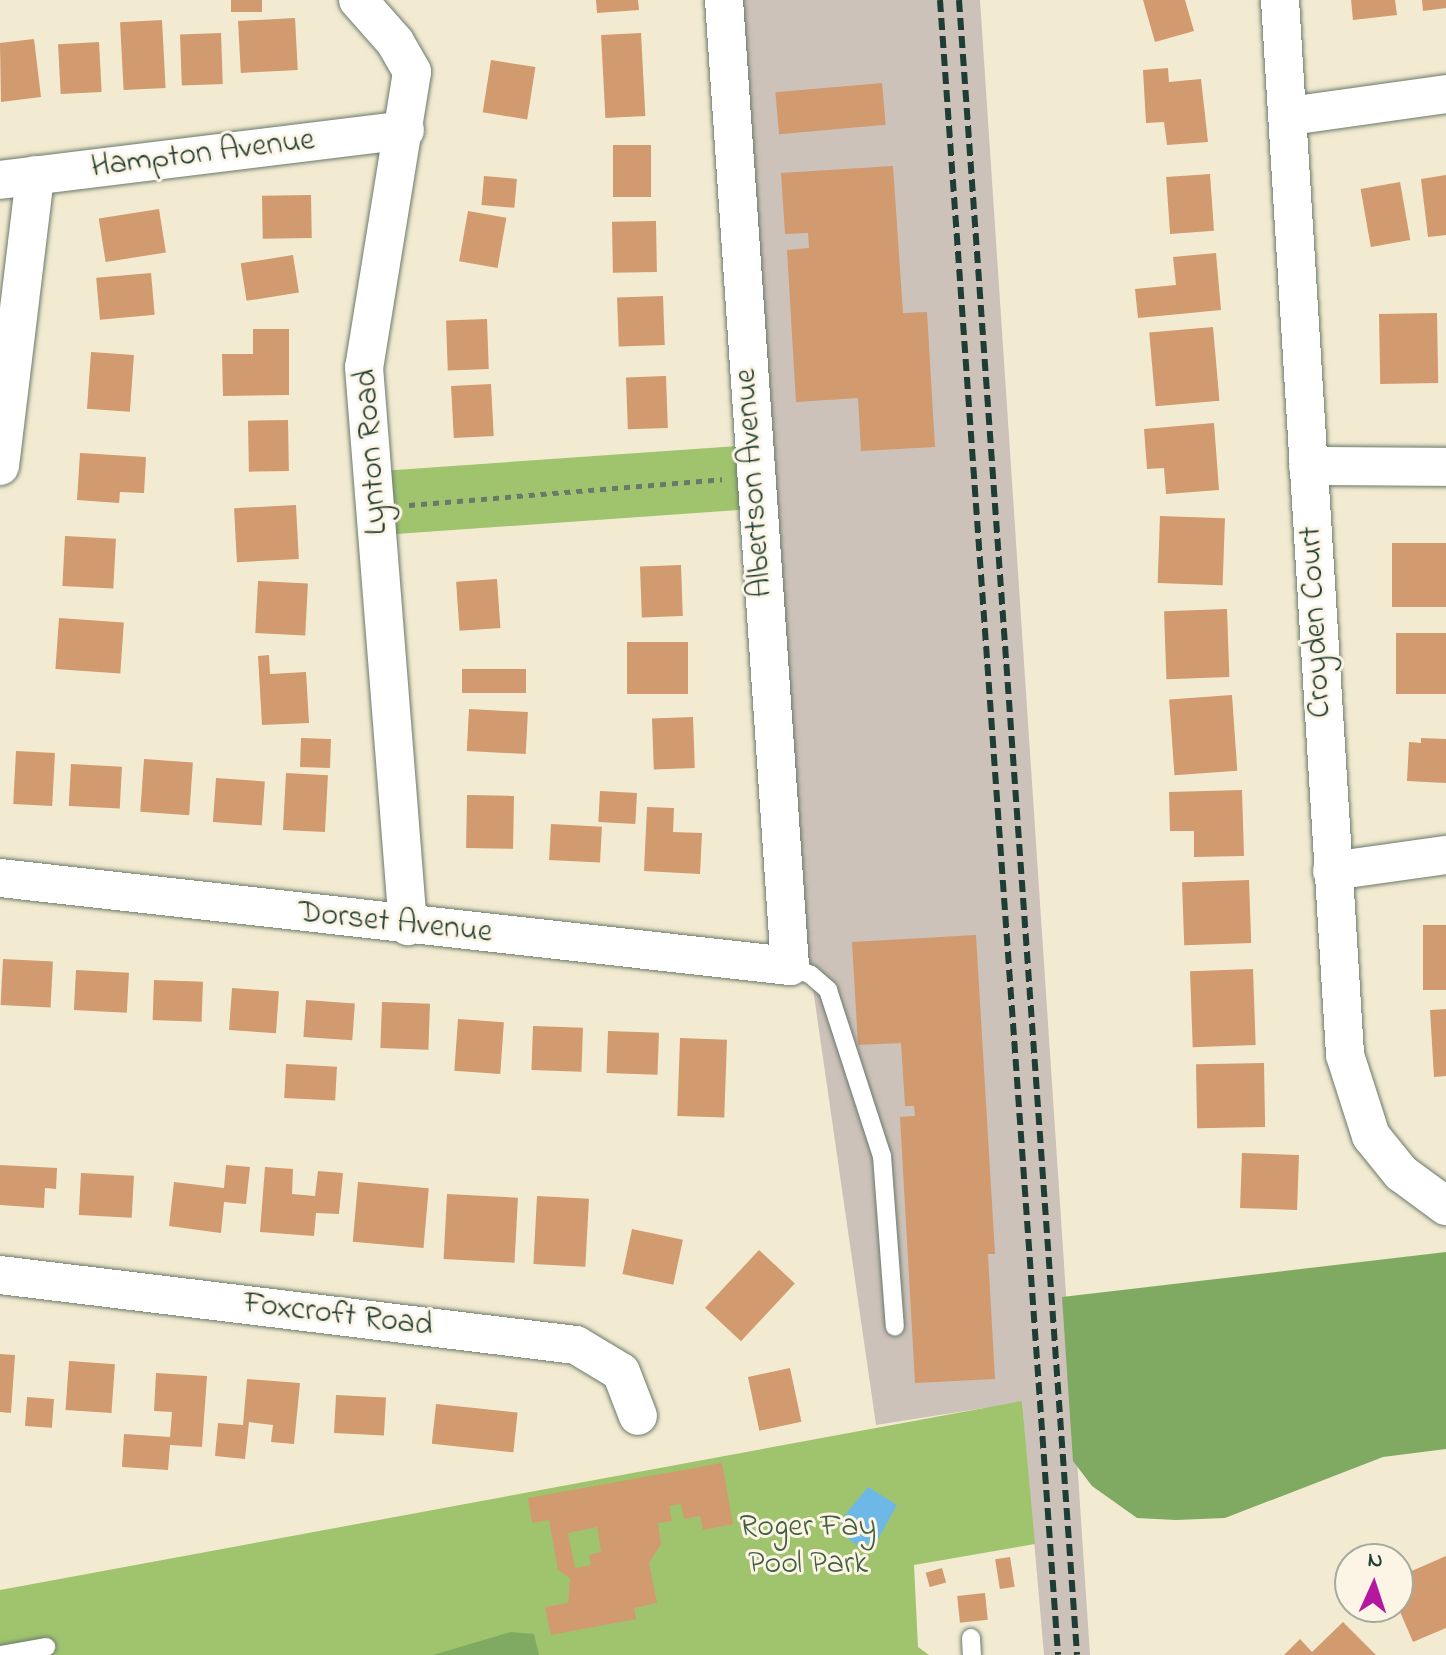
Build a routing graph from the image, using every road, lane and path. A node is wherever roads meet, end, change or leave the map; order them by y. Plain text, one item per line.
1 (358, 0) edge
2 (724, 0) edge
3 (1280, 0) edge
4 (1446, 94) edge
5 (1290, 116) junction
6 (405, 130) junction
7 (17, 178) edge
8 (0, 466) edge
9 (1308, 466) junction
10 (1446, 467) edge
11 (755, 477) junction
12 (376, 508) junction
13 (1446, 855) edge
14 (1332, 871) junction
15 (0, 878) edge
16 (408, 926) junction
17 (790, 966) junction
18 (1446, 1206) edge
19 (0, 1275) edge
20 (895, 1327) dead end
21 (638, 1416) dead end
22 (46, 1647) dead end
23 (1, 1655) edge

1 - 6 street, Lynton Road
2 - 11 street, Albertson Avenue
3 - 5 street, Croyden Court
4 - 5 street
5 - 9 street, Croyden Court
6 - 7 street, Hampton Avenue
6 - 12 street, Lynton Road
7 - 8 street
9 - 10 street
9 - 14 street, Croyden Court
11 - 12 path
11 - 17 street, Albertson Avenue
12 - 16 street, Lynton Road
13 - 14 street
14 - 18 street, Croyden Court
15 - 16 street, Dorset Avenue
16 - 17 street, Dorset Avenue
17 - 20 lane
19 - 21 street, Foxcroft Road
22 - 23 lane

